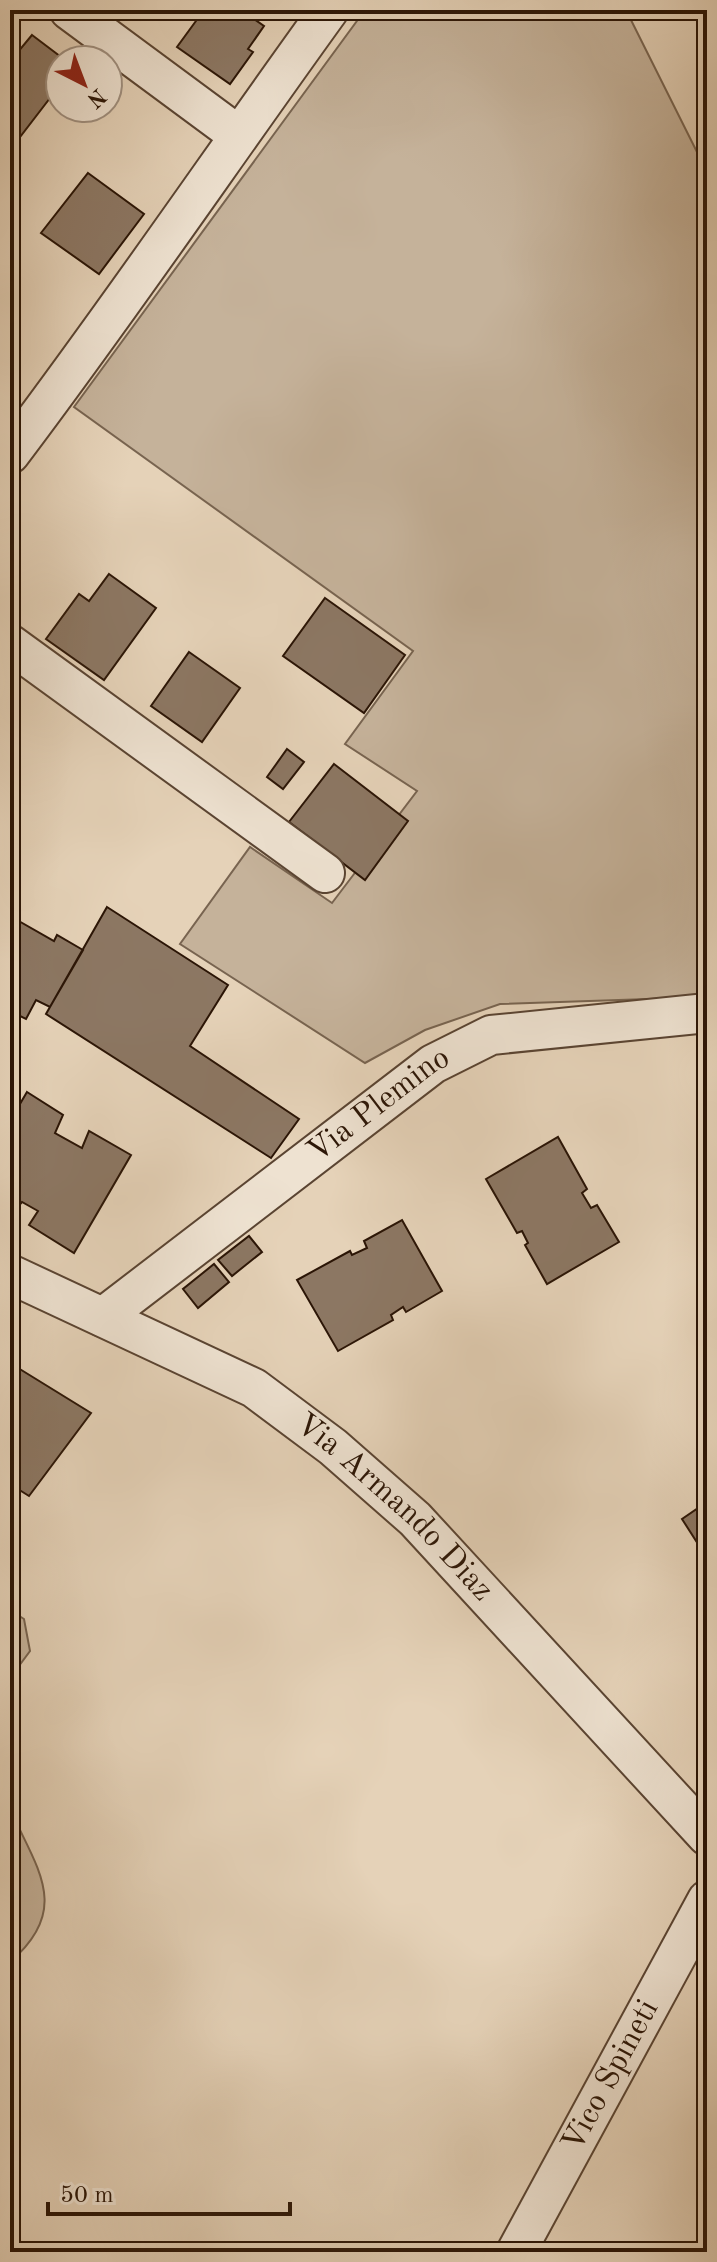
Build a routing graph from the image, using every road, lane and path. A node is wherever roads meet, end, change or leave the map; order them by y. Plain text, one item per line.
1 (69, 10) edge
2 (329, 10) edge
3 (238, 135) junction
4 (10, 454) edge
5 (10, 644) edge
6 (325, 873) dead end
7 (707, 1013) edge
8 (10, 1274) edge
9 (103, 1317) junction
10 (707, 1836) edge
11 (707, 1900) edge
12 (516, 2252) edge

1 - 3 street
2 - 3 street
3 - 4 street
5 - 6 street
7 - 9 street, Via Plemino
8 - 9 street, Via Armando Diaz
9 - 10 street, Via Armando Diaz
11 - 12 street, Vico Spineti

